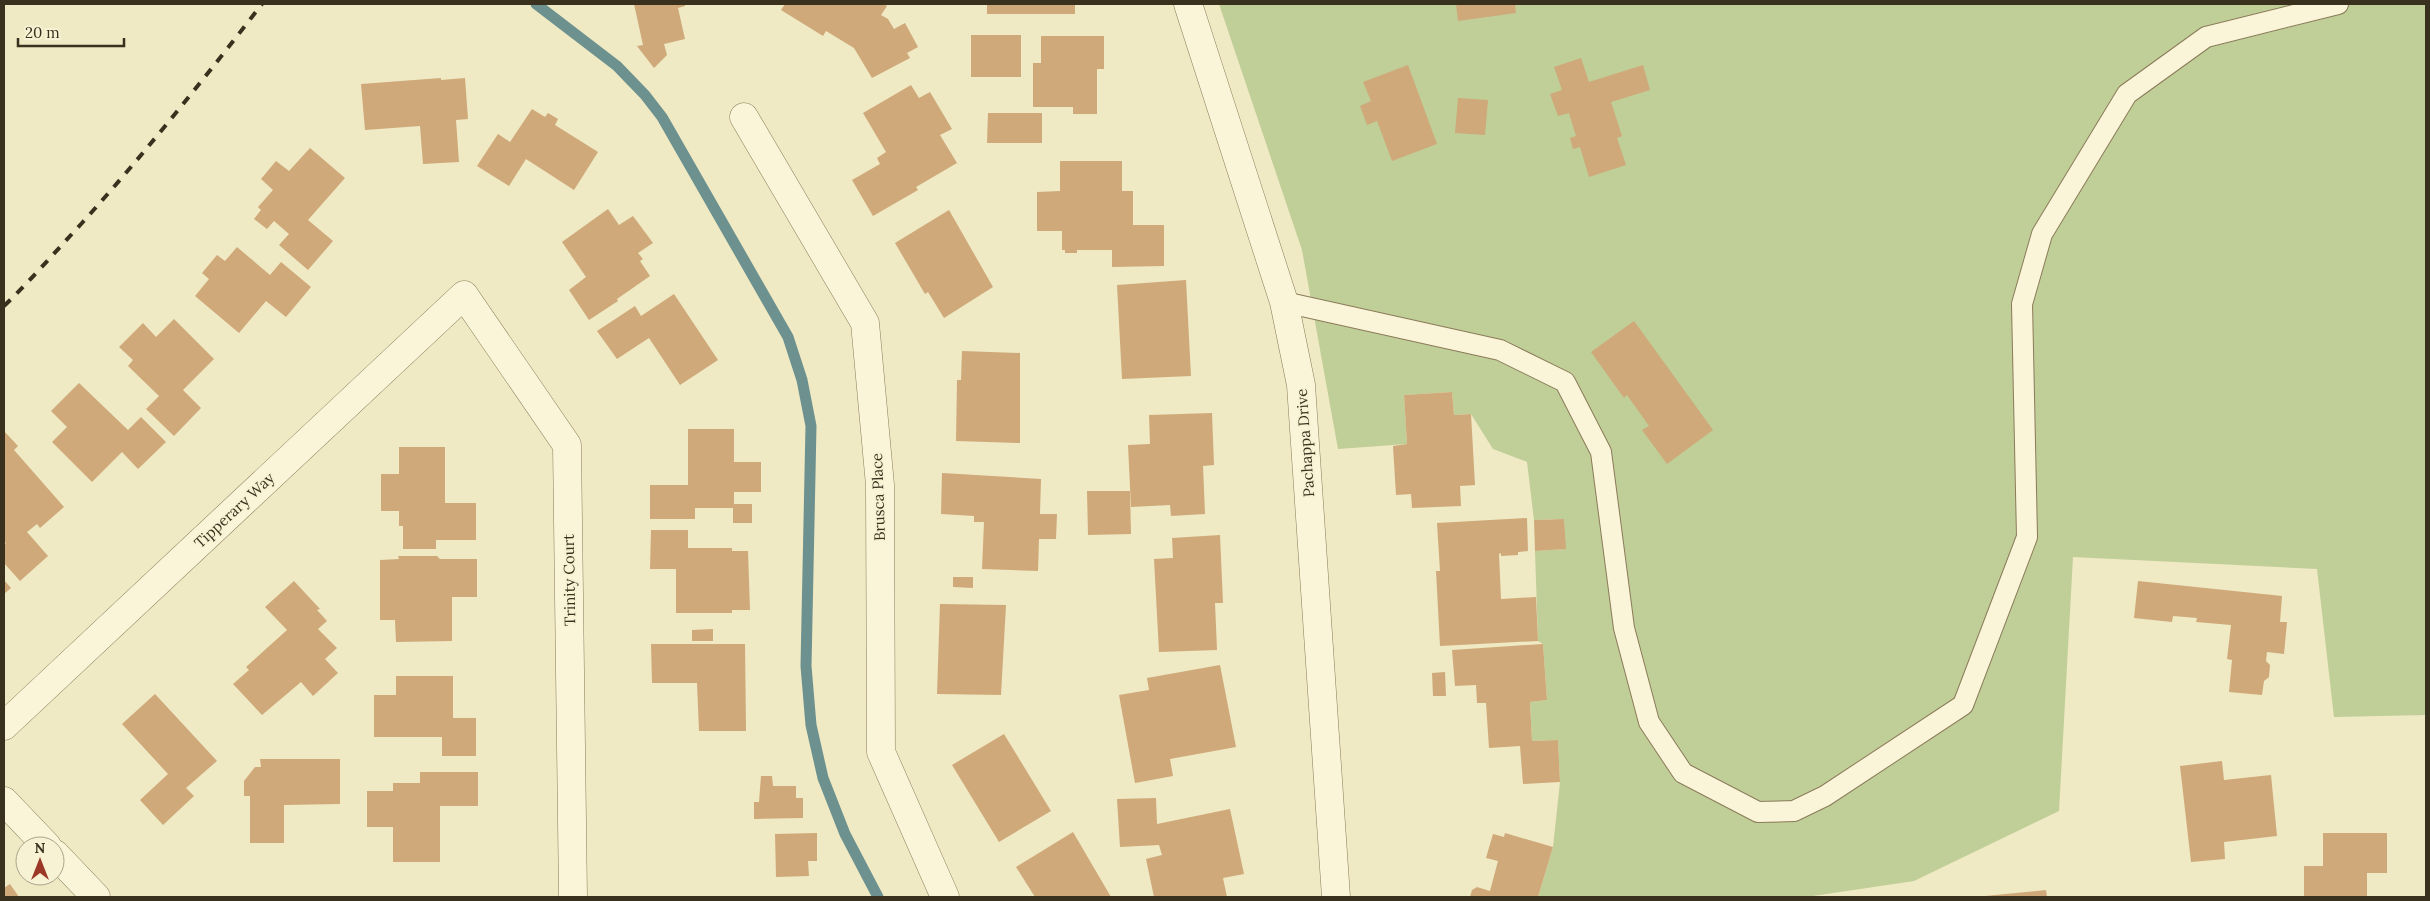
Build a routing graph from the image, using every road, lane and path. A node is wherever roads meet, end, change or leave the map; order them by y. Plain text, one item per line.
1 (1188, 4) edge
2 (2338, 4) edge
3 (744, 117) dead end
4 (464, 295) joint
5 (1284, 302) junction
6 (4, 726) edge
7 (4, 801) edge
8 (37, 836) edge
9 (65, 864) edge
10 (96, 897) edge
11 (573, 897) edge
12 (945, 897) edge
13 (1336, 897) edge

1 - 5 street, Pachappa Drive
2 - 5 lane
3 - 12 street, Brusca Place
4 - 6 street, Tipperary Way
4 - 11 street, Trinity Court
5 - 13 street, Pachappa Drive
7 - 8 street
9 - 10 street

